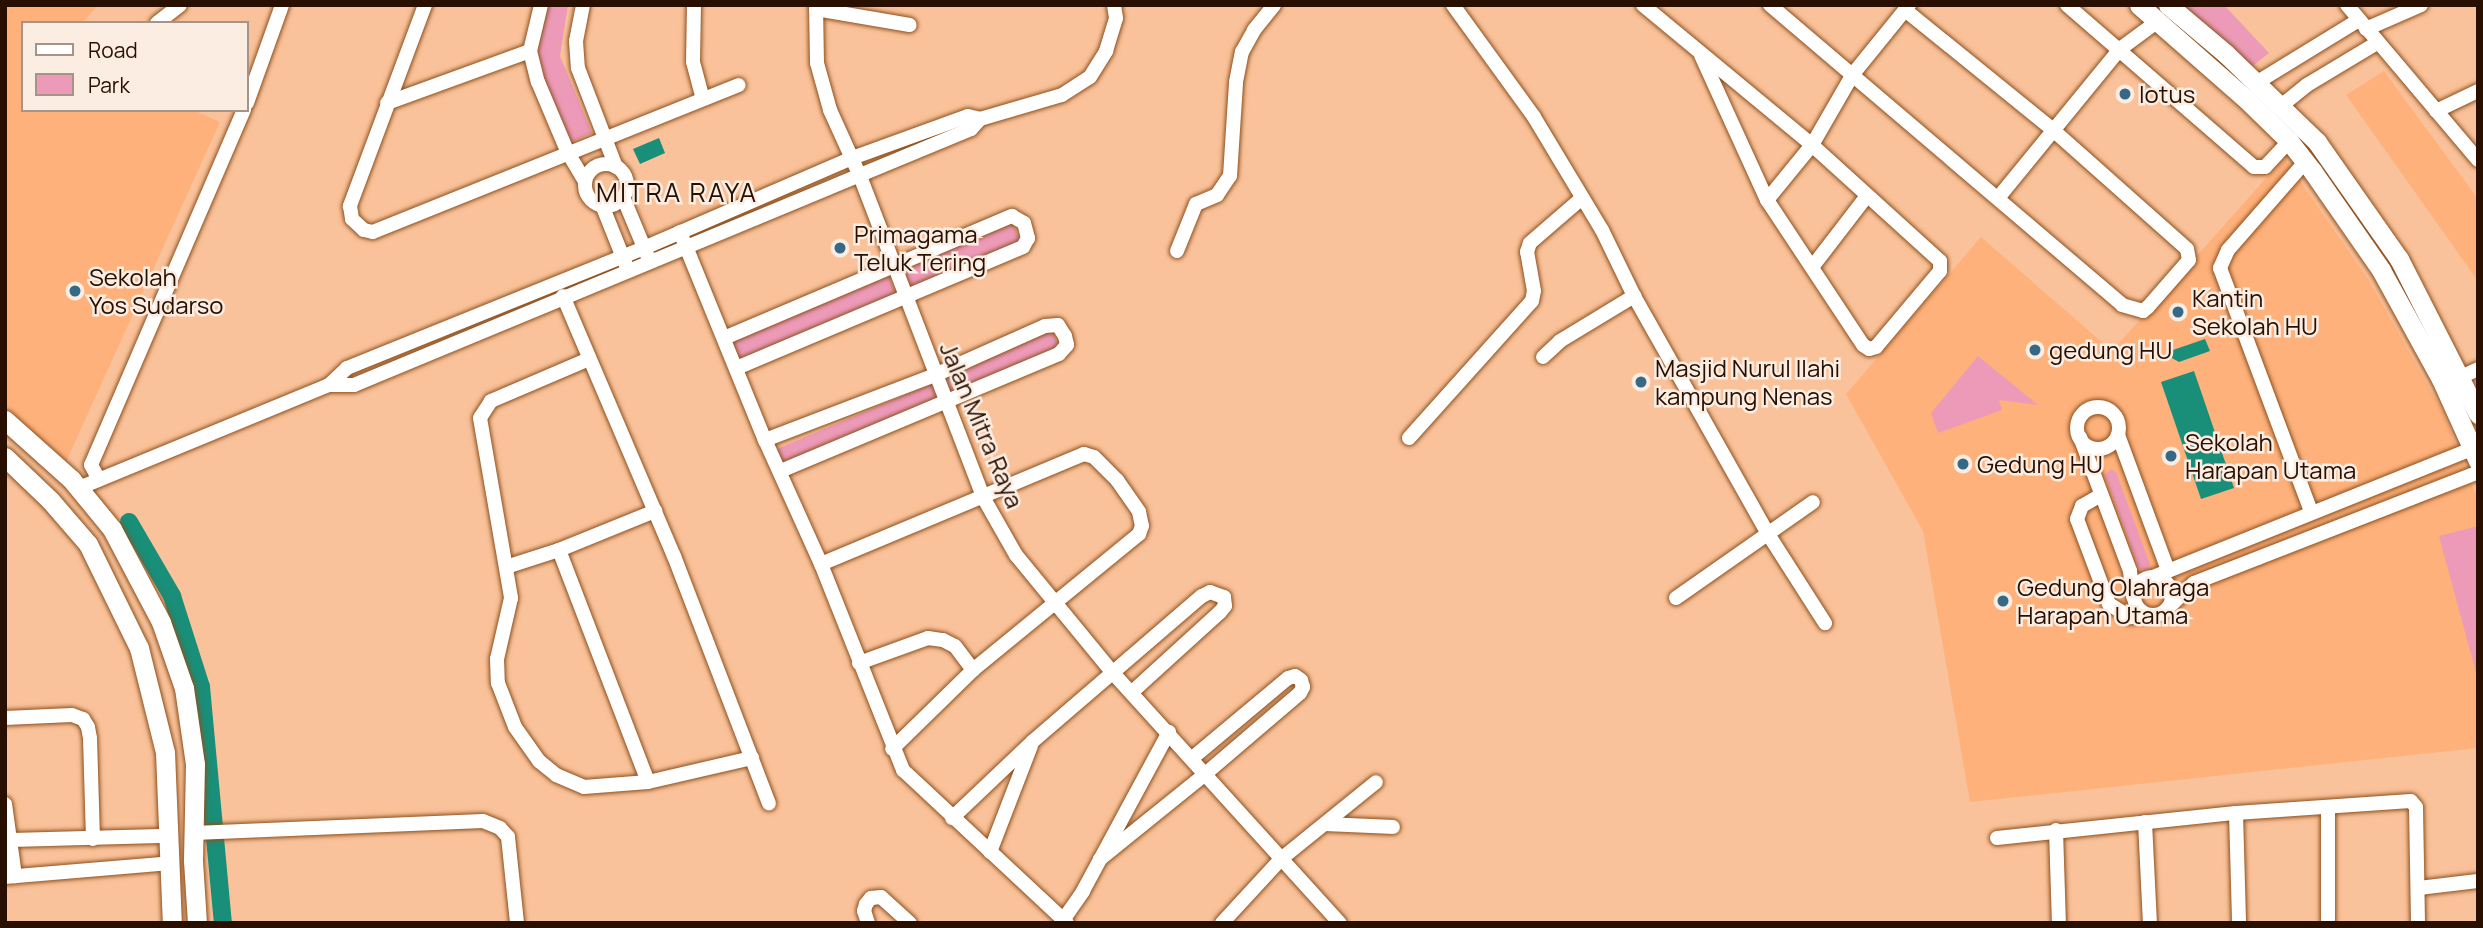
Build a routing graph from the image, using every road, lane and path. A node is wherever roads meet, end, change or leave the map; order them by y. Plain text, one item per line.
1 (180, 5) edge
2 (282, 5) edge
3 (425, 5) edge
4 (541, 5) edge
5 (583, 5) edge
6 (694, 5) edge
7 (1114, 5) edge
8 (1274, 5) edge
9 (1453, 5) edge
10 (1643, 5) edge
11 (2067, 5) edge
12 (2139, 5) edge
13 (2347, 5) edge
14 (2420, 5) edge
15 (816, 7) edge
16 (1907, 7) edge
17 (1778, 8) edge
18 (2163, 13) edge
19 (160, 21) edge
20 (2363, 24) junction
21 (910, 25) dead end
22 (2376, 43) junction
23 (2119, 49) junction
24 (530, 51) junction
25 (1701, 55) junction
26 (252, 71) edge
27 (1853, 74) junction
28 (2256, 83) junction
29 (739, 85) dead end
30 (2478, 91) edge
31 (248, 97) edge
32 (703, 99) junction
33 (387, 103) junction
34 (2281, 106) junction
35 (2436, 111) junction
36 (243, 112) edge
37 (980, 119) junction
38 (2052, 129) junction
39 (603, 138) junction
40 (2289, 141) junction
41 (1812, 145) junction
42 (568, 153) junction
43 (852, 158) junction
44 (2478, 160) edge
45 (2305, 162) junction
46 (615, 167) junction
47 (860, 176) junction
48 (585, 181) junction
49 (1867, 196) junction
50 (623, 197) junction
51 (1582, 198) junction
52 (1998, 198) junction
53 (1767, 200) junction
54 (602, 205) junction
55 (680, 232) junction
56 (685, 247) junction
57 (1177, 251) dead end
58 (647, 255) junction
59 (2399, 259) junction
60 (626, 264) junction
61 (893, 265) junction
62 (1813, 266) junction
63 (2381, 270) junction
64 (563, 296) junction
65 (1634, 296) junction
66 (905, 297) junction
67 (724, 338) junction
68 (1543, 357) dead end
69 (589, 359) junction
70 (736, 368) junction
71 (2469, 373) edge
72 (935, 375) junction
73 (329, 385) junction
74 (945, 401) junction
75 (2478, 414) edge
76 (5, 420) edge
77 (2118, 435) junction
78 (2080, 437) junction
79 (1409, 438) dead end
80 (765, 440) junction
81 (2475, 455) edge
82 (5, 457) edge
83 (780, 471) junction
84 (2478, 472) edge
85 (99, 478) junction
86 (79, 488) junction
87 (2101, 495) junction
88 (983, 497) junction
89 (1813, 502) dead end
90 (655, 511) junction
91 (2311, 512) junction
92 (1768, 534) junction
93 (559, 550) junction
94 (821, 564) junction
95 (506, 567) junction
96 (2168, 570) junction
97 (2153, 577) junction
98 (2133, 597) junction
99 (1676, 598) dead end
100 (1055, 603) junction
101 (2168, 608) junction
102 (2151, 615) junction
103 (1825, 623) dead end
104 (859, 663) junction
105 (973, 670) junction
106 (1113, 673) junction
107 (1132, 692) junction
108 (5, 718) edge
109 (1169, 732) junction
110 (1032, 742) junction
111 (892, 748) junction
112 (752, 758) junction
113 (1191, 759) junction
114 (1205, 775) junction
115 (648, 782) junction
116 (1376, 782) dead end
117 (769, 803) dead end
118 (5, 804) edge
119 (2328, 807) junction
120 (2236, 813) junction
121 (952, 818) junction
122 (2146, 822) junction
123 (1326, 824) junction
124 (1393, 827) dead end
125 (2056, 830) junction
126 (202, 834) junction
127 (169, 836) junction
128 (1997, 838) dead end
129 (93, 839) junction
130 (10, 841) junction
131 (990, 852) junction
132 (1100, 859) junction
133 (1281, 859) junction
134 (170, 863) junction
135 (10, 876) edge
136 (2478, 881) edge
137 (2419, 888) junction
138 (1064, 922) edge
139 (172, 923) edge
140 (197, 923) edge
141 (517, 923) edge
142 (868, 923) edge
143 (910, 923) edge
144 (1222, 923) edge
145 (1340, 923) edge
146 (2059, 923) edge
147 (2150, 923) edge
148 (2239, 923) edge
149 (2328, 923) edge
150 (2418, 923) edge

1 - 19 street
2 - 26 street
3 - 33 street
4 - 24 street
5 - 39 street
6 - 32 street
7 - 37 street
8 - 57 street
9 - 51 street
10 - 25 street
11 - 23 street
12 - 18 main road
13 - 20 street
14 - 20 street
15 - 21 street
15 - 43 street, Jalan Mitra Raya
16 - 27 street
16 - 38 street
17 - 27 street
18 - 23 street
18 - 28 main road
18 - 40 main road
20 - 22 street
20 - 28 street
22 - 34 street
22 - 35 street
23 - 38 street
23 - 40 street
24 - 33 street
24 - 42 street
25 - 41 street
25 - 53 street
26 - 31 street
27 - 41 street
27 - 52 street
28 - 34 main road
29 - 32 street
30 - 35 street
32 - 39 street
33 - 42 street
34 - 59 main road
35 - 44 street
36 - 85 street
37 - 43 street
37 - 47 street
38 - 52 street
38 - 52 street
39 - 42 street
39 - 46 street
40 - 45 main road
41 - 49 street
41 - 53 street
42 - 48 street
43 - 47 street, Jalan Mitra Raya
43 - 55 street
45 - 63 main road
45 - 91 street
46 - 48 street
46 - 50 street
47 - 56 street
47 - 61 street, Jalan Mitra Raya
48 - 54 street
49 - 62 street
49 - 62 street
50 - 54 street
50 - 58 street
51 - 65 street
51 - 79 street
53 - 62 street
54 - 60 street
55 - 56 street
55 - 58 street
56 - 58 street
56 - 67 street
58 - 60 street
59 - 63 main road
59 - 71 main road
60 - 64 street
60 - 73 street
61 - 66 street, Jalan Mitra Raya
61 - 66 street
61 - 67 street
63 - 81 main road
64 - 69 street
64 - 73 street
65 - 68 street
65 - 92 street
66 - 70 street
66 - 72 street, Jalan Mitra Raya
67 - 70 street
69 - 90 street
69 - 95 street
70 - 80 street
71 - 75 main road
72 - 74 street, Jalan Mitra Raya
72 - 74 street
72 - 80 street
73 - 85 street
74 - 83 street
74 - 88 street, Jalan Mitra Raya
76 - 86 main road
77 - 78 street
77 - 78 street
77 - 96 street
78 - 87 street
80 - 83 street
81 - 91 street
82 - 127 main road
83 - 94 street
84 - 101 street
85 - 86 street
86 - 126 main road
87 - 98 street
87 - 102 street
88 - 94 street
88 - 100 street, Jalan Mitra Raya
88 - 100 street
89 - 92 street
90 - 93 street
90 - 112 street
91 - 96 street
92 - 99 street
92 - 103 street
93 - 95 street
93 - 115 street
94 - 104 street
95 - 115 street
96 - 97 street
97 - 98 street
97 - 101 street
98 - 102 street
100 - 105 street
100 - 106 street, Jalan Mitra Raya
101 - 102 street
104 - 105 street
104 - 111 street
105 - 111 street
106 - 107 street, Jalan Mitra Raya
106 - 107 street
106 - 110 street
107 - 109 street, Jalan Mitra Raya
108 - 129 street
109 - 113 street, Jalan Mitra Raya
109 - 132 street
110 - 121 street
110 - 131 street
111 - 121 street
112 - 115 street
112 - 117 street
113 - 114 street, Jalan Mitra Raya
113 - 114 street
114 - 132 street
114 - 133 street, Jalan Mitra Raya
116 - 123 street
118 - 130 street
119 - 120 street
119 - 137 street
119 - 149 street
120 - 122 street
120 - 148 street
121 - 131 street
122 - 125 street
122 - 147 street
123 - 124 street
123 - 133 street
125 - 128 street
125 - 146 street
126 - 140 main road
126 - 141 street
127 - 129 street
127 - 134 main road
129 - 130 street
130 - 135 street
131 - 138 street
132 - 138 street
133 - 144 street
133 - 145 street, Jalan Mitra Raya
134 - 135 street
134 - 139 main road
136 - 137 street
137 - 150 street
142 - 143 street

